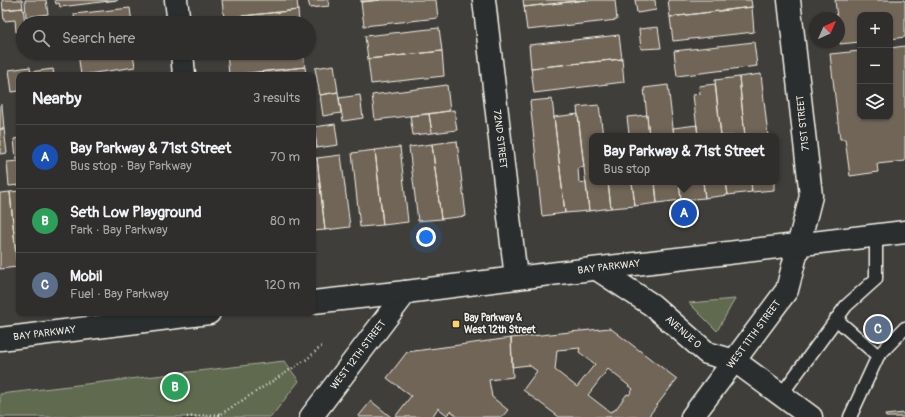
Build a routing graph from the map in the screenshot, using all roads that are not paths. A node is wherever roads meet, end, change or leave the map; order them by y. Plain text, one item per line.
1 (176, 0) edge
2 (484, 0) edge
3 (789, 0) edge
4 (178, 16) edge
5 (183, 60) edge
6 (184, 72) edge
7 (905, 232) edge
8 (876, 236) junction
9 (799, 245) junction
10 (597, 269) junction
11 (516, 278) junction
12 (406, 292) junction
13 (316, 302) edge
14 (185, 316) edge
15 (836, 319) junction
16 (905, 328) edge
17 (0, 339) edge
18 (878, 356) junction
19 (735, 360) junction
20 (781, 395) junction
21 (311, 417) edge
22 (692, 417) edge
23 (811, 417) edge
24 (850, 417) edge

1 - 4 street
2 - 11 street, 72ND STREET
3 - 9 street, 71ST STREET
5 - 6 street
7 - 8 street, BAY PARKWAY
8 - 9 street, BAY PARKWAY
8 - 15 lane
9 - 10 street, BAY PARKWAY
9 - 19 street, WEST 11TH STREET
10 - 11 street, BAY PARKWAY
10 - 19 street, AVENUE O
11 - 12 street, BAY PARKWAY
12 - 13 street, BAY PARKWAY
12 - 21 street, WEST 12TH STREET
14 - 17 street, BAY PARKWAY
15 - 18 lane
15 - 20 lane
16 - 18 lane
18 - 24 lane
19 - 20 street, AVENUE O
19 - 22 street, WEST 11TH STREET
20 - 23 street, AVENUE O

